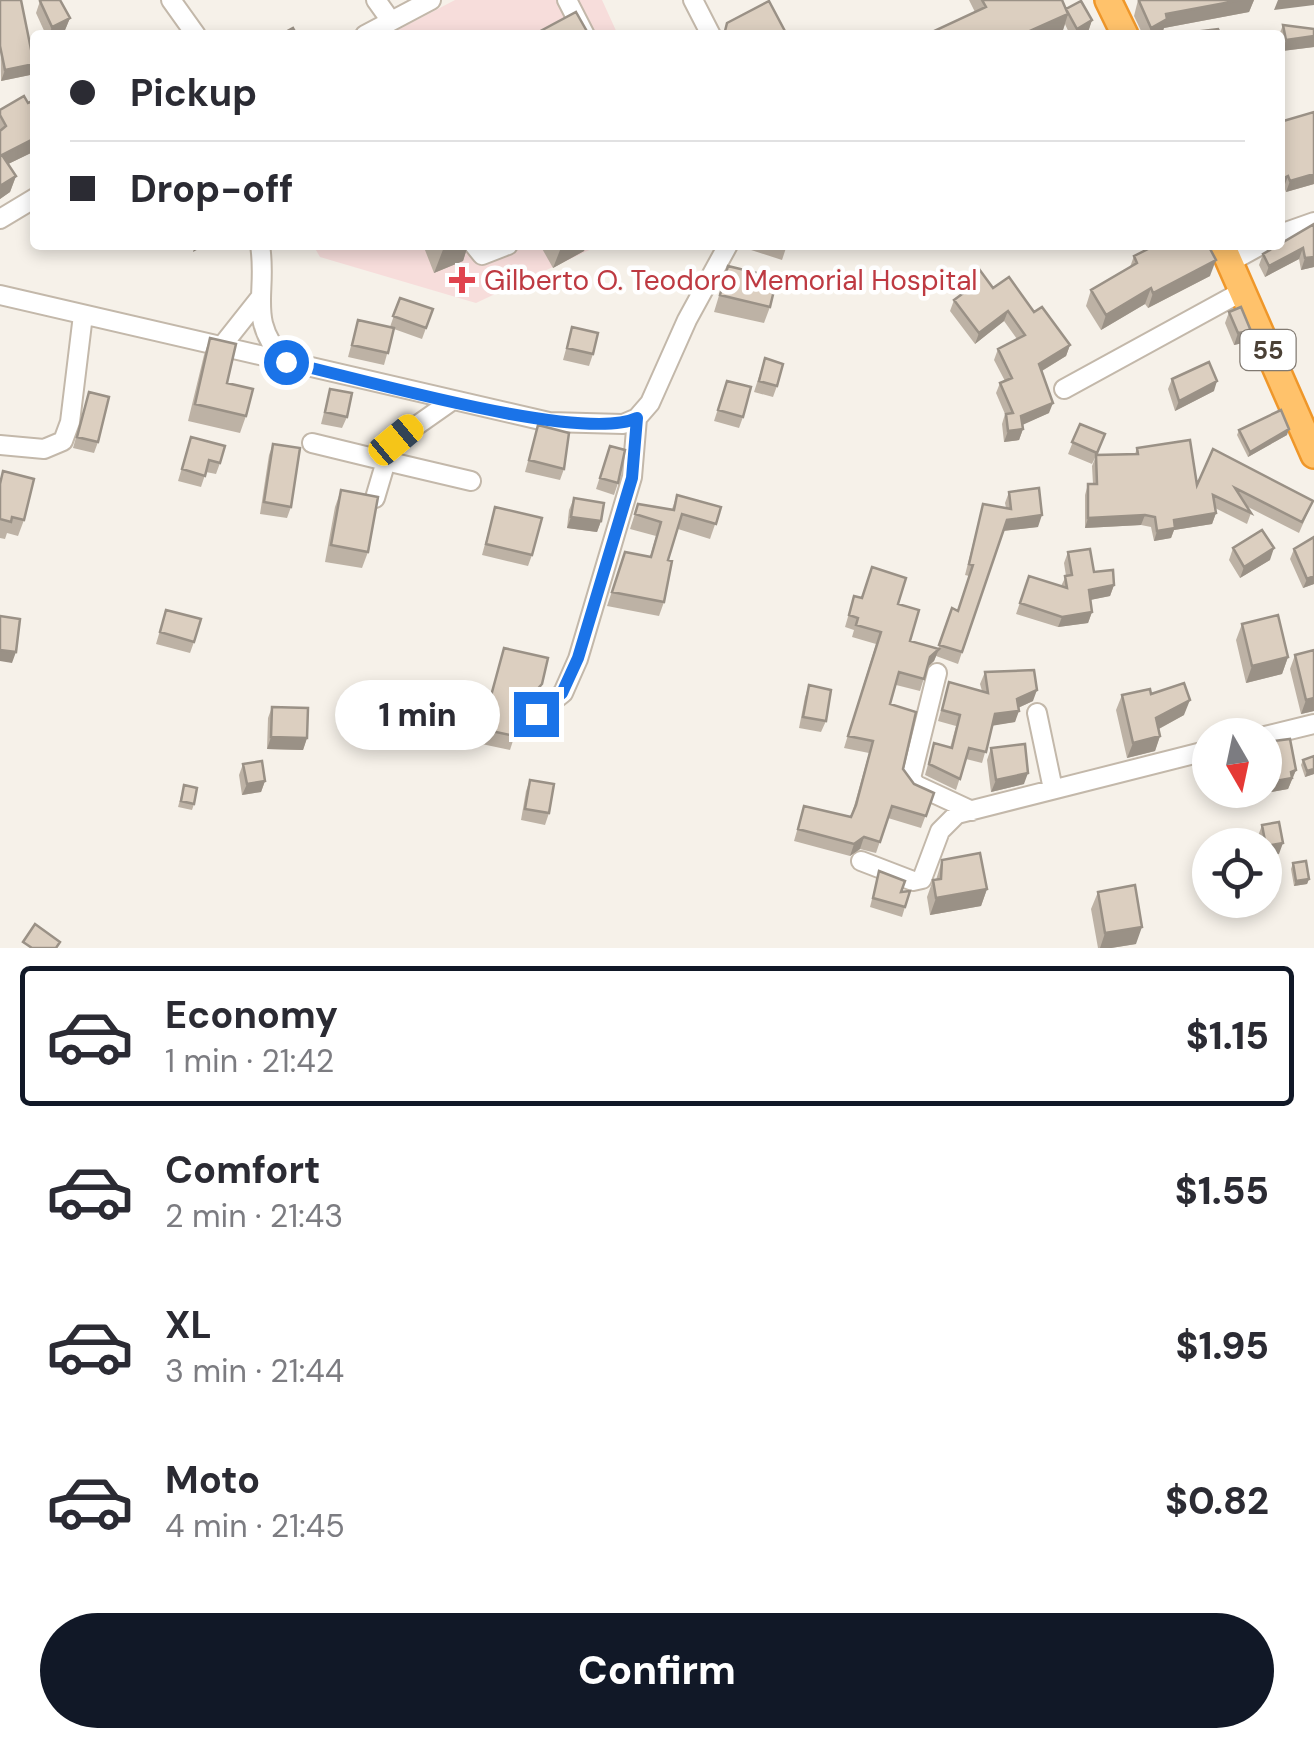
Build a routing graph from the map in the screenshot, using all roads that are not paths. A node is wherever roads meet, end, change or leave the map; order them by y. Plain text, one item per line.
1 (171, 0) edge
2 (376, 0) edge
3 (431, 0) edge
4 (567, 0) edge
5 (693, 0) edge
6 (1116, 3) edge
7 (390, 22) junction
8 (192, 30) edge
9 (375, 30) edge
10 (582, 30) edge
11 (709, 30) edge
12 (1124, 30) edge
13 (30, 201) edge
14 (0, 219) edge
15 (1314, 222) edge
16 (1285, 232) edge
17 (260, 250) edge
18 (726, 250) edge
19 (1226, 254) edge
20 (1243, 291) junction
21 (0, 295) edge
22 (258, 299) junction
23 (83, 315) junction
24 (222, 346) junction
25 (286, 362) junction
26 (1064, 389) dead end
27 (453, 400) junction
28 (637, 418) junction
29 (312, 442) dead end
30 (0, 445) edge
31 (1314, 456) edge
32 (386, 461) junction
33 (471, 482) dead end
34 (375, 498) edge
35 (938, 673) dead end
36 (1037, 713) dead end
37 (536, 714) edge
38 (1314, 724) edge
39 (1282, 732) edge
40 (1192, 754) edge
41 (1053, 789) junction
42 (972, 811) junction
43 (861, 861) dead end

1 - 8 street
2 - 7 street
3 - 7 street
4 - 10 street
5 - 11 street
6 - 12 highway
7 - 9 street
13 - 14 street
15 - 16 street
17 - 22 street
18 - 28 street
19 - 20 highway, 55
20 - 26 street
20 - 31 highway, 55
21 - 23 street
22 - 24 street
22 - 25 street
23 - 24 street
23 - 30 street
24 - 25 street
25 - 27 street
27 - 28 street
27 - 32 street
28 - 37 street
29 - 32 street
32 - 33 street
32 - 34 street
35 - 42 street
36 - 41 street
38 - 39 street
40 - 41 street
41 - 42 street
42 - 43 street

